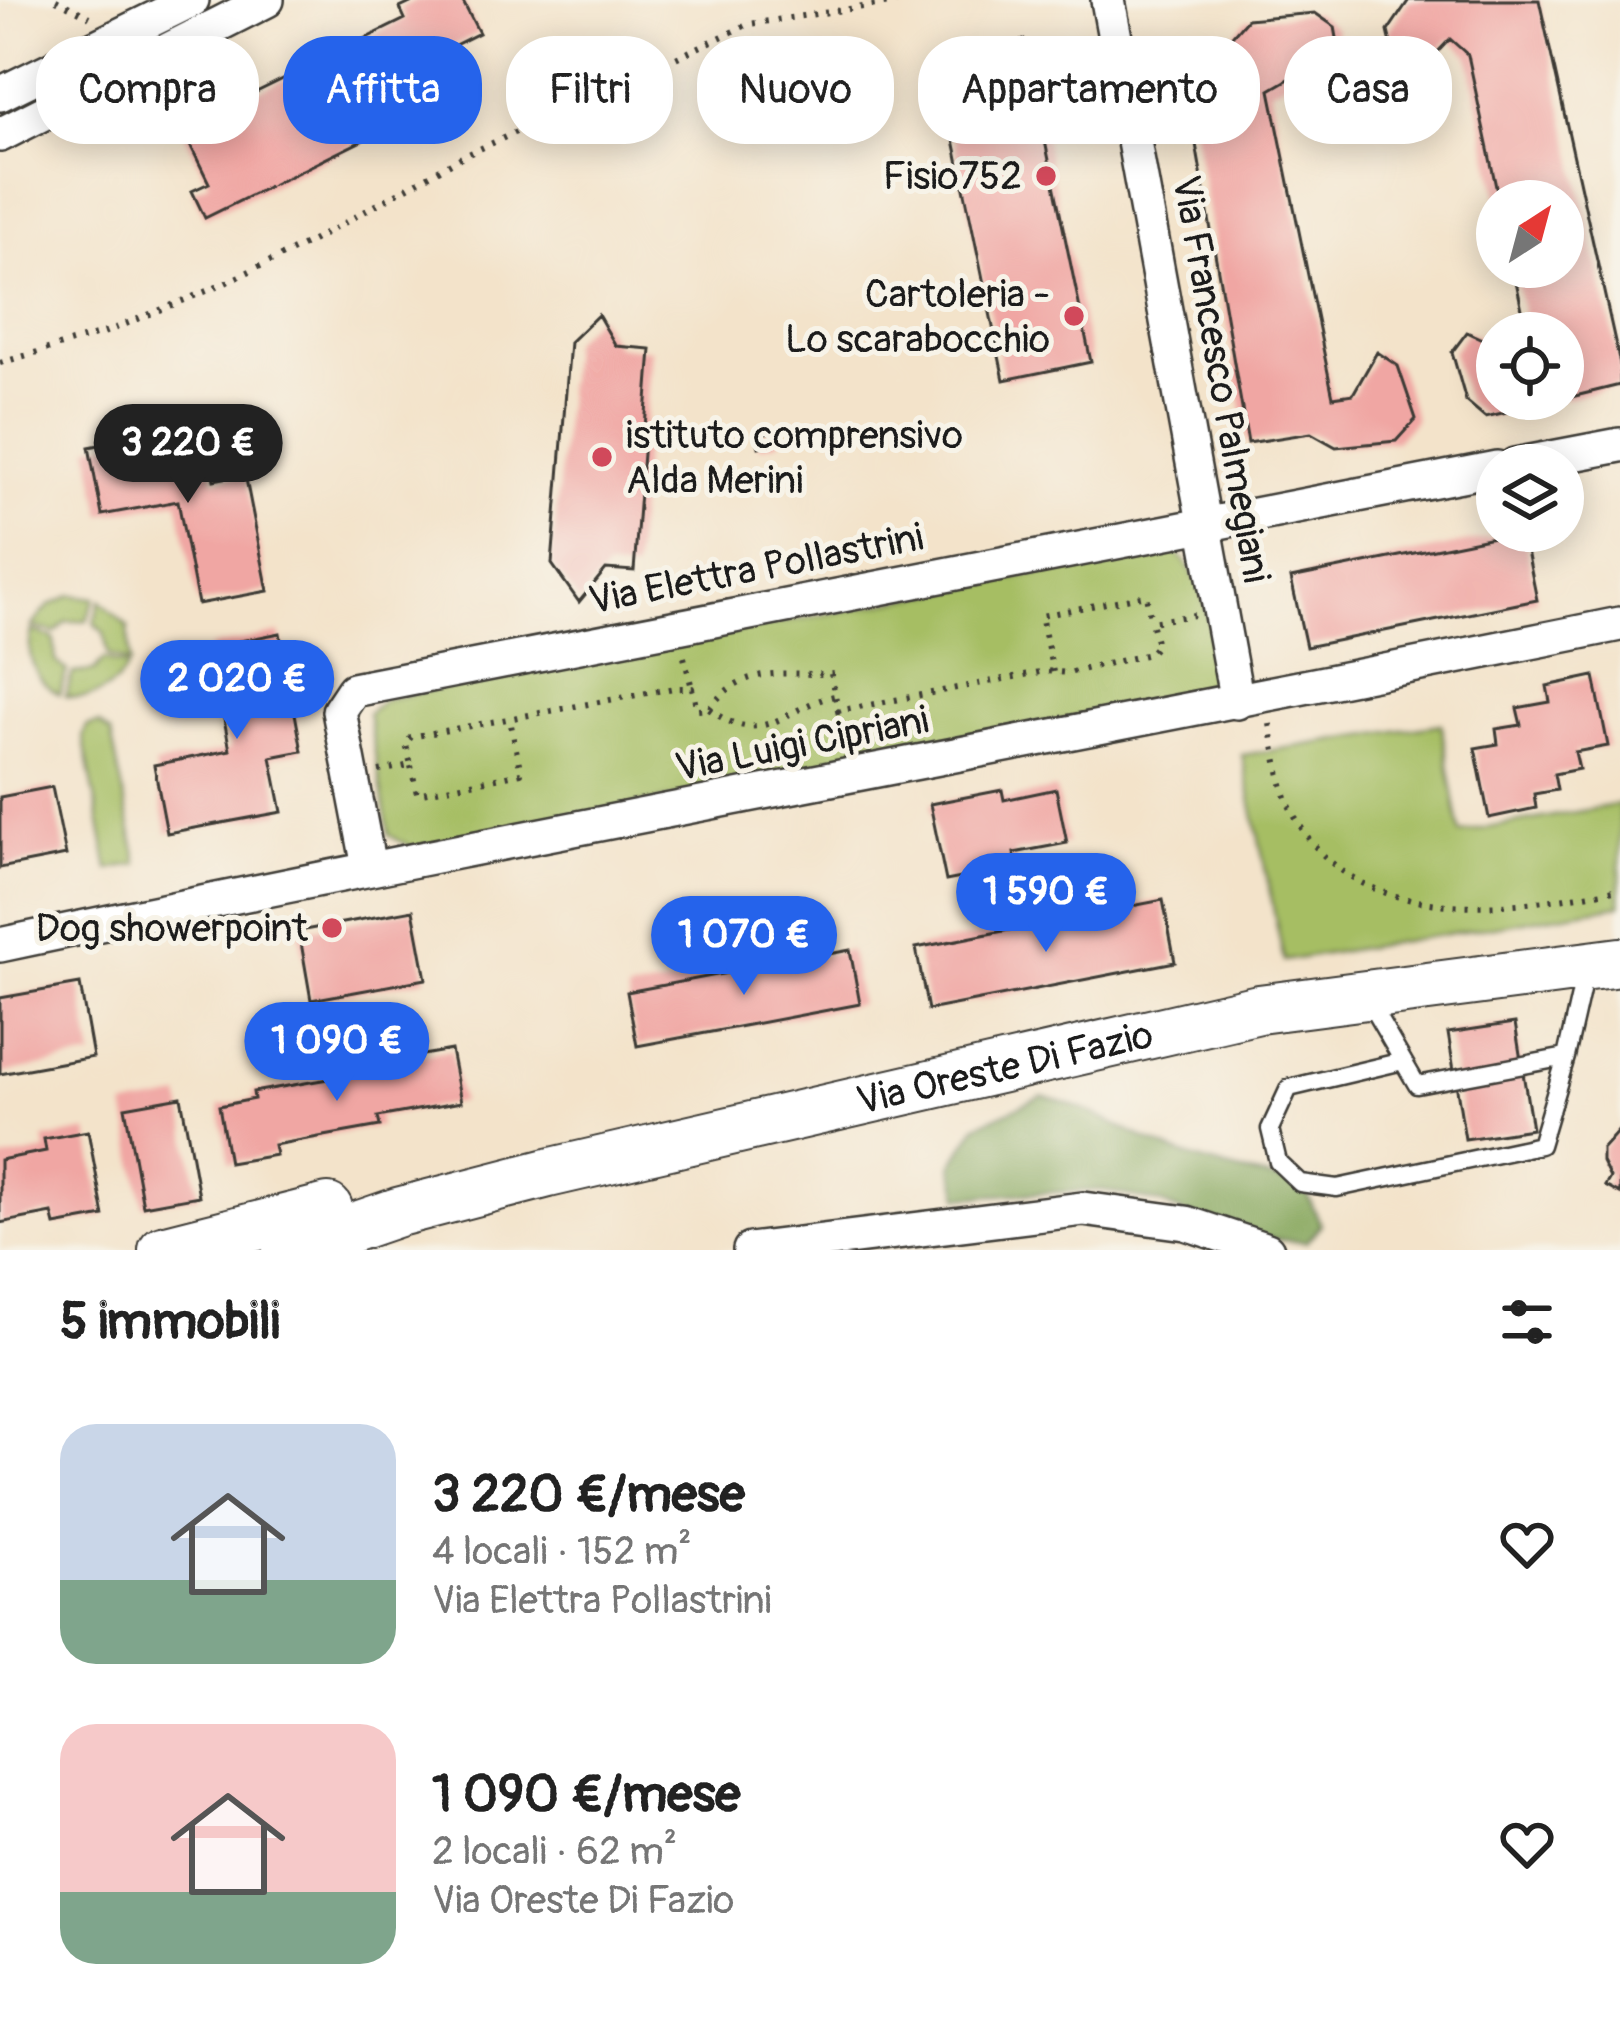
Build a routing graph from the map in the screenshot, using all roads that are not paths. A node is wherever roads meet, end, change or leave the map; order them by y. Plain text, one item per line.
1 (192, 0) edge
2 (267, 0) edge
3 (1108, 0) edge
4 (0, 94) edge
5 (0, 135) edge
6 (1620, 445) edge
7 (1584, 452) edge
8 (1476, 473) edge
9 (1205, 524) junction
10 (1620, 624) edge
11 (1251, 699) junction
12 (369, 867) junction
13 (0, 945) edge
14 (1604, 964) edge
15 (1365, 995) junction
16 (1566, 1057) junction
17 (1403, 1061) junction
18 (398, 1212) junction
19 (163, 1250) edge
20 (287, 1250) edge
21 (750, 1250) edge
22 (1267, 1250) edge

1 - 4 street
2 - 5 street
3 - 9 street, Via Francesco Palmegiani
6 - 7 street
8 - 9 street, Via Elettra Pollastrini
9 - 11 street, Via Francesco Palmegiani
9 - 12 street, Via Elettra Pollastrini
10 - 11 street, Via Luigi Cipriani
11 - 12 street, Via Luigi Cipriani
12 - 13 street, Via Luigi Cipriani
14 - 15 main road, Via Oreste Di Fazio
14 - 16 lane
15 - 17 lane
15 - 18 main road, Via Oreste Di Fazio
16 - 17 lane
16 - 17 lane
18 - 19 main road, Via Oreste Di Fazio
18 - 20 main road, Via Oreste Di Fazio
21 - 22 street

